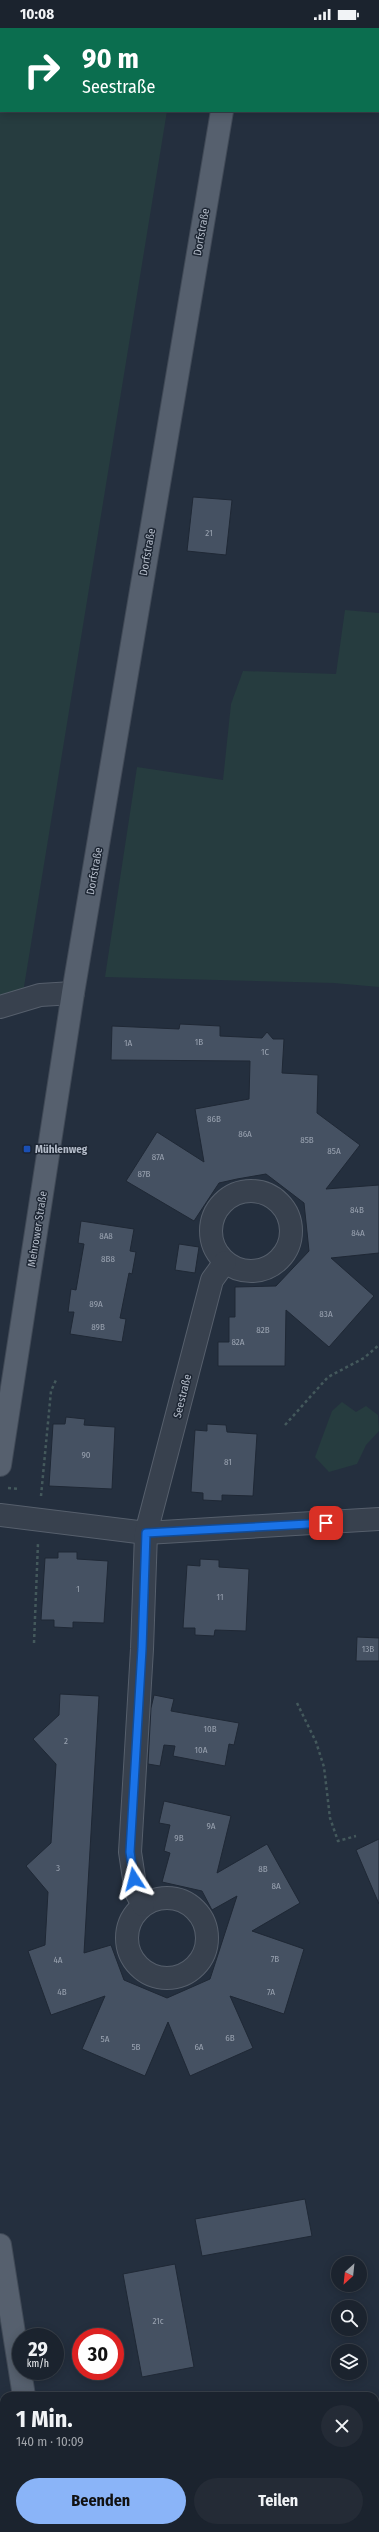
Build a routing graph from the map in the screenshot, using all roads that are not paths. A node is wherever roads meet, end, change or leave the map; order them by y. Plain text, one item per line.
1 (222, 112) edge
2 (73, 993) junction
3 (0, 1007) edge
4 (225, 1262) dead end
5 (0, 1465) edge
6 (0, 1515) edge
7 (379, 1519) edge
8 (146, 1533) junction
9 (143, 1906) dead end
10 (0, 2244) edge
11 (23, 2392) edge

1 - 2 main road, Dorfstraße
2 - 3 street
2 - 5 main road, Mehrower Straße
4 - 8 street, Seestraße
6 - 8 street
7 - 8 street
8 - 9 street, Seestraße
10 - 11 main road

